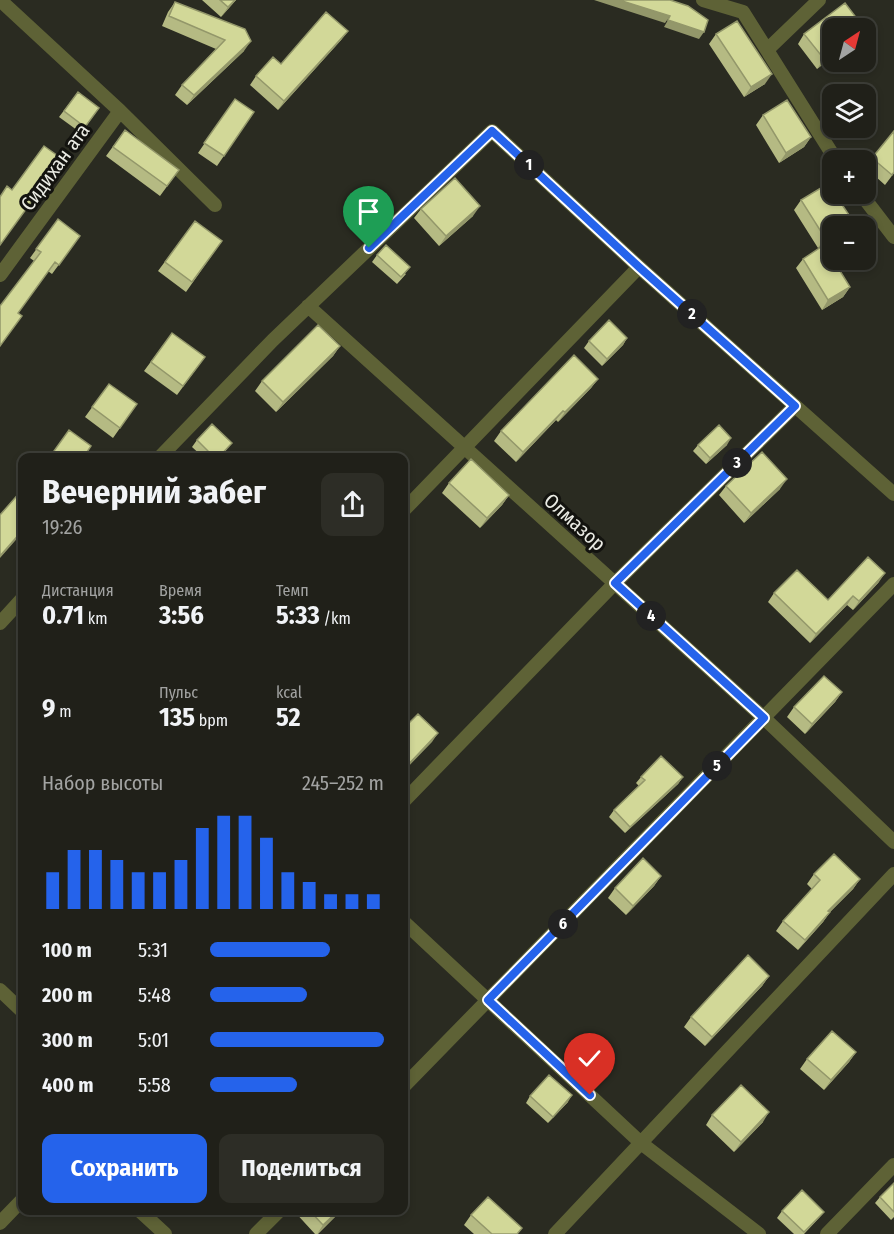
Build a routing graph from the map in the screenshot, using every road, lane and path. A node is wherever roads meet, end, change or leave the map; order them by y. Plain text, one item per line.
1 (0, 0) edge
2 (703, 0) edge
3 (819, 0) edge
4 (767, 50) junction
5 (120, 111) junction
6 (830, 150) edge
7 (869, 204) edge
8 (214, 205) dead end
9 (894, 237) edge
10 (639, 267) junction
11 (0, 276) edge
12 (308, 306) junction
13 (795, 406) junction
14 (465, 448) junction
15 (164, 453) edge
16 (894, 494) edge
17 (408, 506) edge
18 (615, 583) junction
19 (894, 584) edge
20 (18, 603) edge
21 (0, 622) edge
22 (764, 718) junction
23 (408, 797) edge
24 (894, 842) edge
25 (894, 874) edge
26 (408, 926) edge
27 (0, 990) edge
28 (488, 1000) junction
29 (18, 1007) edge
30 (408, 1082) edge
31 (641, 1143) junction
32 (894, 1165) edge
33 (18, 1204) edge
34 (144, 1215) edge
35 (275, 1215) edge
36 (0, 1223) edge
37 (165, 1234) edge
38 (256, 1234) edge
39 (555, 1234) edge
40 (759, 1234) edge
41 (827, 1234) edge

1 - 5 street
2 - 4 street
3 - 4 street
4 - 6 street
5 - 8 street
5 - 11 street, Сидихан ата
7 - 9 street
10 - 12 street
10 - 13 street
10 - 14 street
12 - 14 street, Олмазор
12 - 15 street
13 - 16 street
13 - 18 street
14 - 17 street
14 - 18 street, Олмазор
18 - 22 street, Олмазор
18 - 23 street
19 - 22 street
20 - 21 street
22 - 24 street, Олмазор
22 - 28 street
25 - 31 street
26 - 28 street
27 - 29 street
28 - 30 street
28 - 31 street
31 - 39 street
31 - 40 street
32 - 41 street
33 - 36 street
34 - 37 street
35 - 38 street

